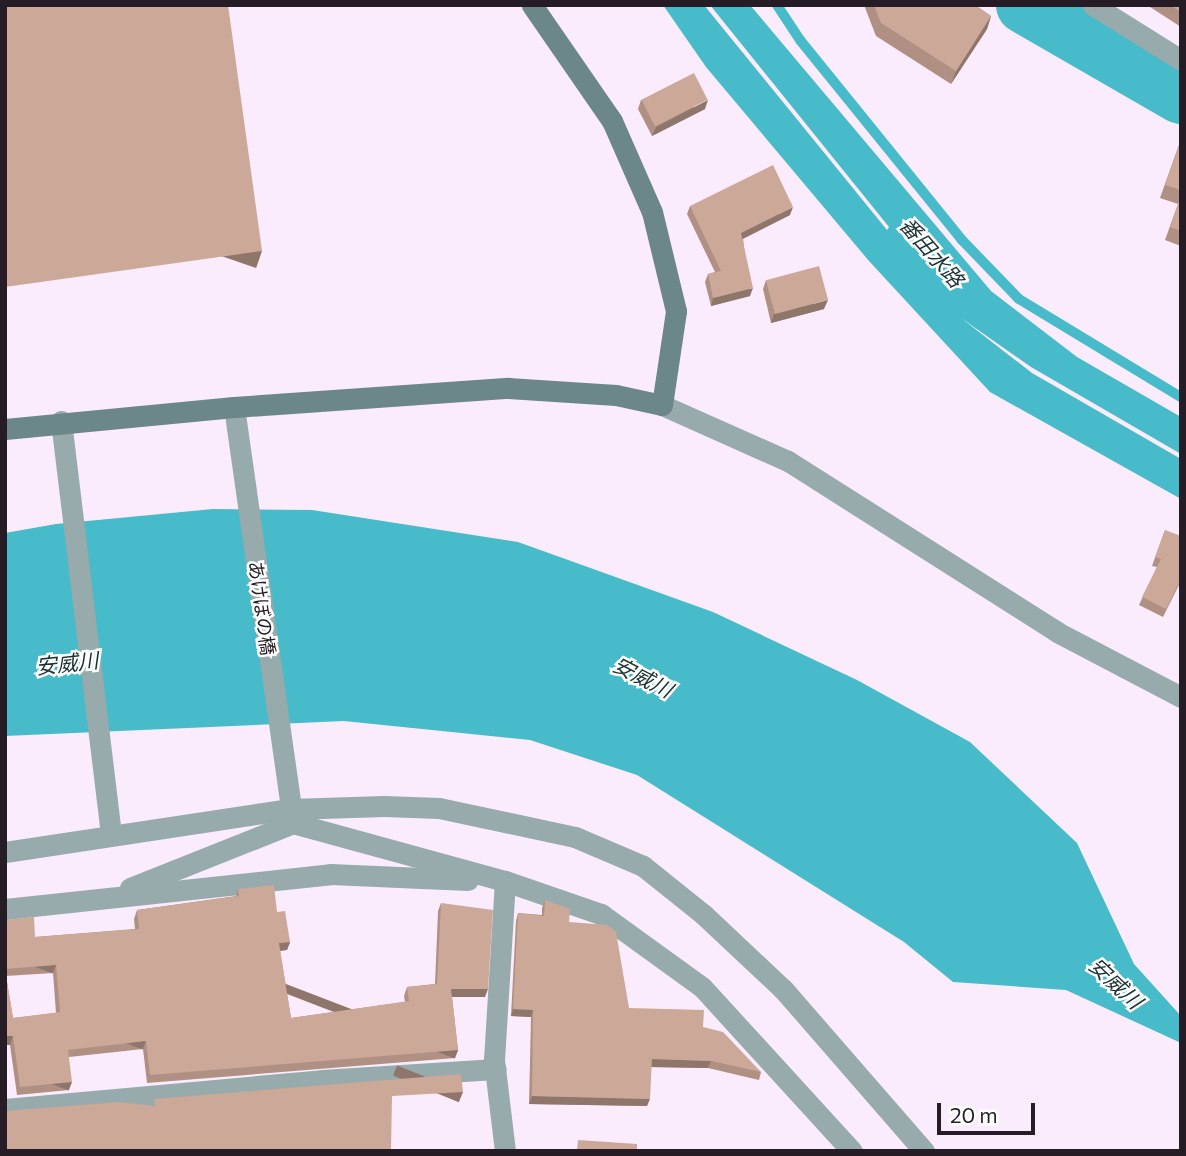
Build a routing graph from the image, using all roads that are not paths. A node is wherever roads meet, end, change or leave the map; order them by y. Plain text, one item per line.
1 (532, 5) edge
2 (1093, 5) edge
3 (1181, 60) edge
4 (662, 405) junction
5 (234, 415) junction
6 (61, 421) junction
7 (5, 429) edge
8 (1181, 697) edge
9 (291, 811) junction
10 (111, 835) junction
11 (5, 852) edge
12 (505, 881) junction
13 (105, 898) junction
14 (5, 909) edge
15 (496, 1069) junction
16 (5, 1109) edge
17 (505, 1151) edge
18 (852, 1151) edge
19 (924, 1151) edge

1 - 4 street
2 - 3 street
4 - 5 street
4 - 8 street
5 - 6 street
5 - 9 street, あけぼの橋
6 - 7 street
6 - 10 street
9 - 10 street
9 - 12 street
9 - 13 street
9 - 19 street
10 - 11 street
12 - 13 street
12 - 15 street
12 - 18 street
13 - 14 street
15 - 16 street
15 - 17 street

